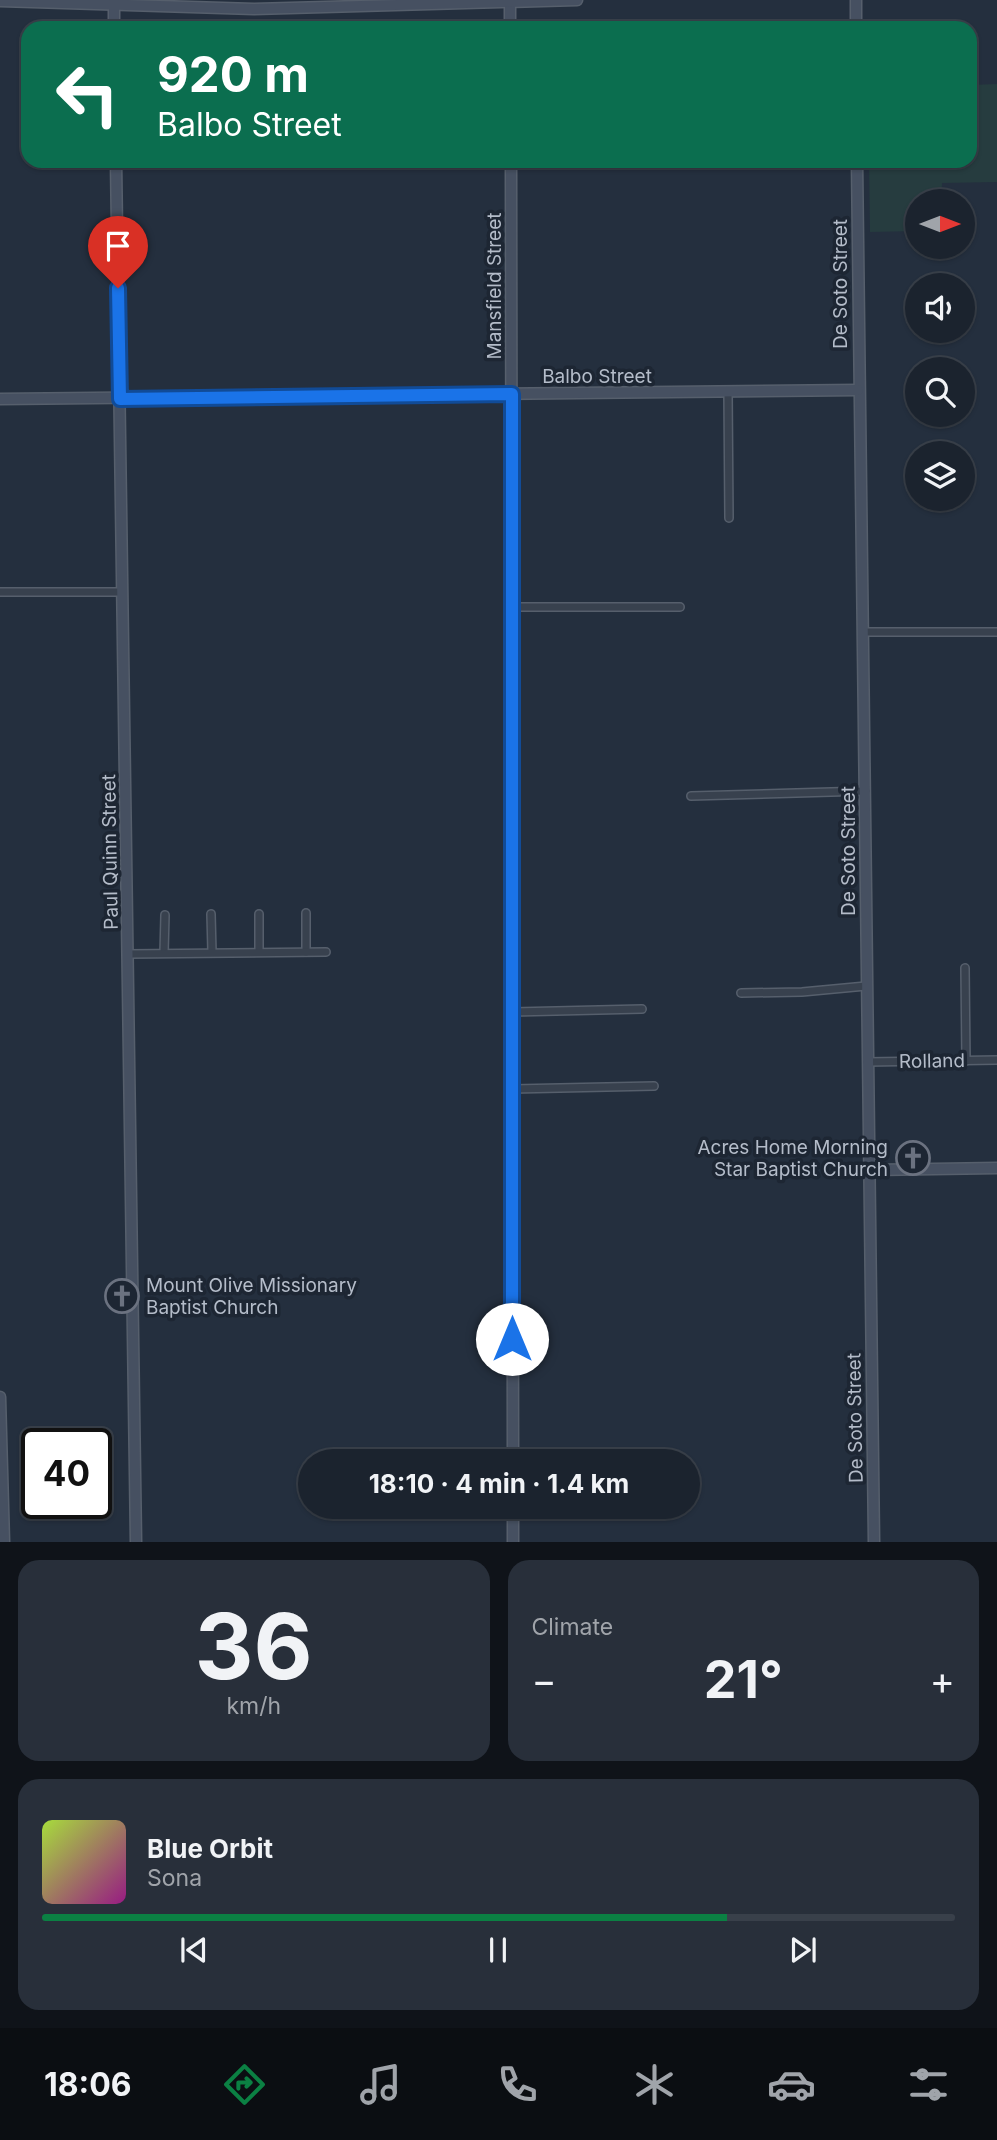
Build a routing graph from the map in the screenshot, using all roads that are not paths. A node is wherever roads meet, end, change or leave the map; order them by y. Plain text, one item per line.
1 (577, 0) edge
2 (856, 0) edge
3 (0, 1) edge
4 (510, 1) edge
5 (114, 2) edge
6 (383, 2) edge
7 (254, 4) edge
8 (114, 21) edge
9 (510, 21) edge
10 (856, 21) edge
11 (116, 168) edge
12 (511, 168) edge
13 (857, 168) edge
14 (858, 390) junction
15 (728, 392) junction
16 (512, 394) junction
17 (0, 399) edge
18 (120, 399) junction
19 (729, 518) dead end
20 (0, 592) edge
21 (123, 592) junction
22 (512, 607) junction
23 (680, 607) dead end
24 (862, 632) junction
25 (997, 632) edge
26 (866, 791) junction
27 (691, 796) dead end
28 (306, 913) dead end
29 (211, 914) dead end
30 (259, 914) dead end
31 (165, 915) dead end
32 (259, 951) junction
33 (212, 952) junction
34 (306, 952) junction
35 (326, 952) dead end
36 (164, 953) junction
37 (129, 954) junction
38 (965, 968) dead end
39 (866, 986) junction
40 (741, 993) dead end
41 (642, 1009) dead end
42 (513, 1012) junction
43 (997, 1060) edge
44 (966, 1061) junction
45 (867, 1062) junction
46 (654, 1087) dead end
47 (513, 1089) junction
48 (997, 1168) edge
49 (870, 1170) junction
50 (0, 1397) edge
51 (1, 1437) edge
52 (513, 1449) edge
53 (513, 1519) edge
54 (4, 1542) edge
55 (136, 1542) edge
56 (513, 1542) edge
57 (874, 1542) edge

1 - 4 street
2 - 10 street
3 - 5 street
4 - 6 street
4 - 9 street
5 - 7 street
5 - 8 street
6 - 7 street
11 - 18 street, Paul Quinn Street
12 - 16 street, Mansfield Street
13 - 14 street, De Soto Street
14 - 15 street, Balbo Street
14 - 24 street, De Soto Street
15 - 16 street, Balbo Street
15 - 19 street
16 - 18 street, Balbo Street
16 - 22 street, Mansfield Street
17 - 18 street, Balbo Street
18 - 21 street, Paul Quinn Street
20 - 21 street
21 - 37 street, Paul Quinn Street
22 - 23 street
22 - 42 street, Mansfield Street
24 - 25 street
24 - 26 street, De Soto Street
26 - 27 street
26 - 39 street, De Soto Street
28 - 34 street
29 - 33 street
30 - 32 street
31 - 36 street
32 - 33 street
32 - 34 street
33 - 36 street
34 - 35 street
36 - 37 street
37 - 55 street, Paul Quinn Street
38 - 44 street
39 - 40 street
39 - 45 street, De Soto Street
41 - 42 street
42 - 47 street, Mansfield Street
43 - 44 street, Rolland
44 - 45 street, Rolland
45 - 49 street, De Soto Street
46 - 47 street
47 - 52 street, Mansfield Street
48 - 49 street
49 - 57 street, De Soto Street
50 - 51 street
51 - 54 street
53 - 56 street

